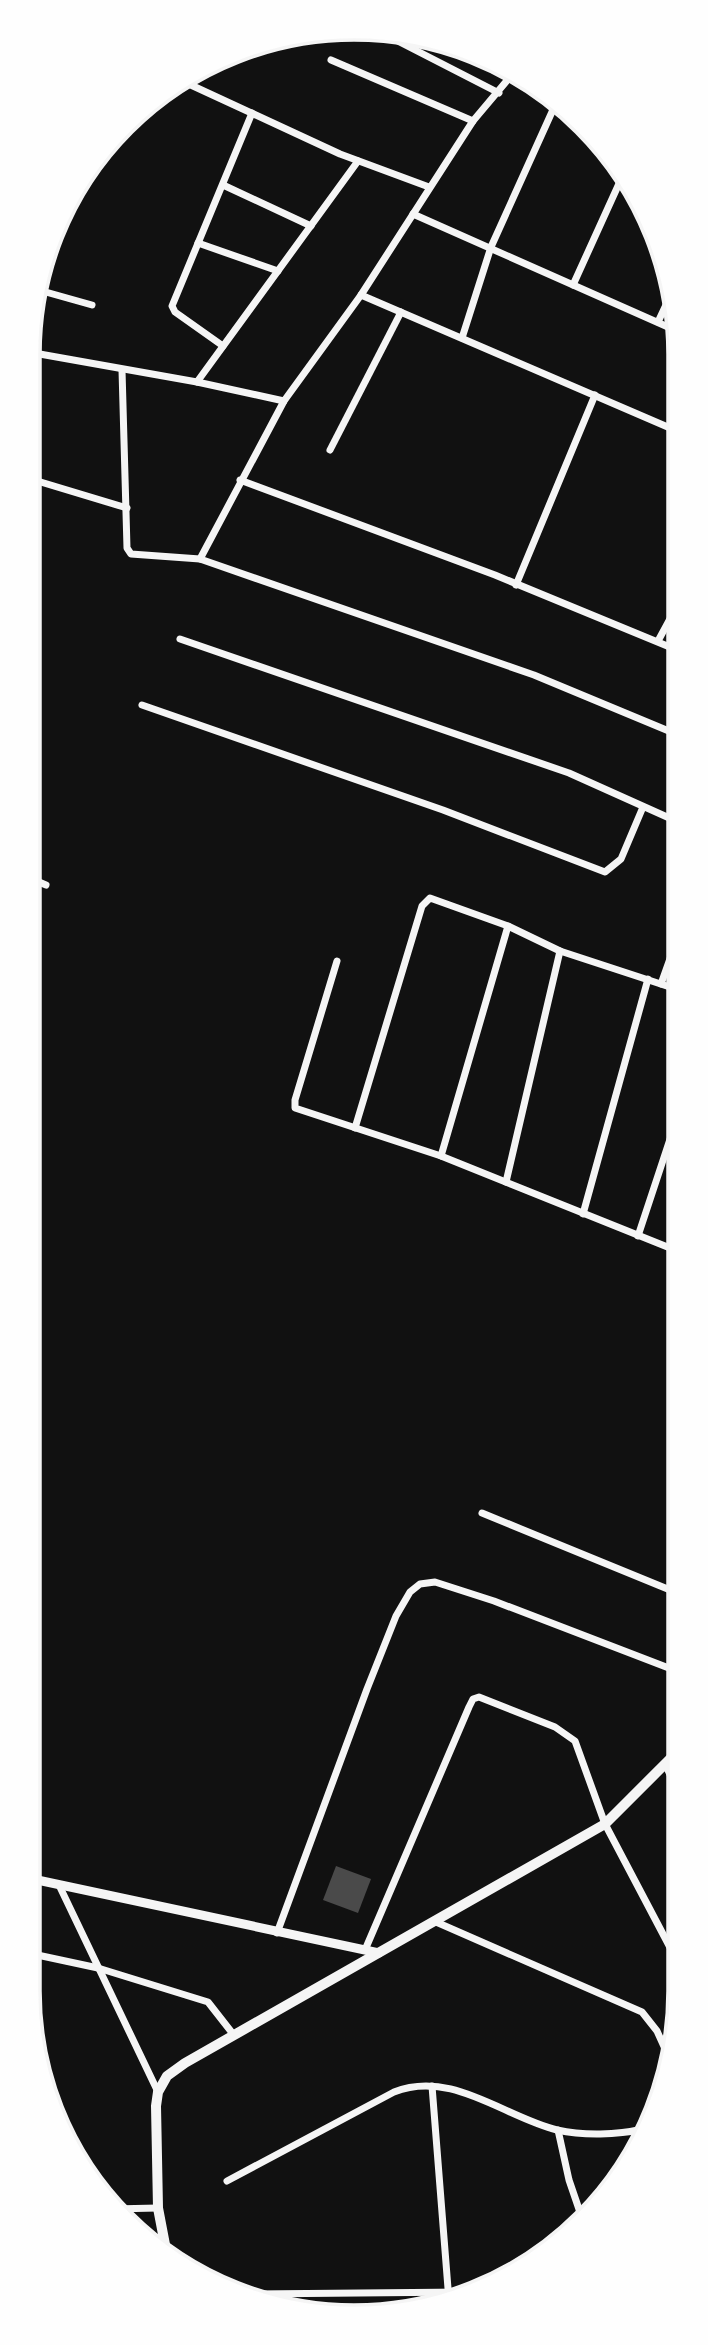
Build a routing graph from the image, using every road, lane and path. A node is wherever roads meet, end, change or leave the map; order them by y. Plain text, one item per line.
1 (404, 44) edge
2 (331, 60) dead end
3 (508, 81) edge
4 (192, 85) edge
5 (499, 93) junction
6 (552, 111) edge
7 (252, 113) junction
8 (473, 121) junction
9 (358, 161) junction
10 (223, 185) junction
11 (618, 185) edge
12 (429, 187) junction
13 (413, 214) junction
14 (311, 226) junction
15 (198, 243) junction
16 (491, 247) junction
17 (278, 271) junction
18 (573, 285) junction
19 (46, 292) edge
20 (361, 295) junction
21 (92, 305) dead end
22 (664, 308) edge
23 (401, 312) junction
24 (658, 322) junction
25 (666, 326) edge
26 (462, 338) junction
27 (223, 346) junction
28 (40, 354) edge
29 (122, 370) junction
30 (197, 382) junction
31 (595, 395) junction
32 (284, 401) junction
33 (668, 427) edge
34 (330, 450) dead end
35 (240, 480) junction
36 (40, 482) edge
37 (127, 508) junction
38 (200, 559) junction
39 (516, 586) junction
40 (668, 623) edge
41 (180, 639) dead end
42 (658, 641) junction
43 (668, 646) edge
44 (142, 705) dead end
45 (668, 731) edge
46 (643, 807) junction
47 (668, 818) edge
48 (40, 882) edge
49 (46, 885) dead end
50 (508, 926) junction
51 (560, 950) junction
52 (337, 961) dead end
53 (668, 964) edge
54 (648, 979) junction
55 (661, 984) junction
56 (668, 986) edge
57 (355, 1128) junction
58 (668, 1145) edge
59 (441, 1156) junction
60 (506, 1182) junction
61 (583, 1214) junction
62 (638, 1236) junction
63 (668, 1247) edge
64 (482, 1513) dead end
65 (668, 1589) edge
66 (668, 1668) edge
67 (668, 1761) edge
68 (665, 1764) junction
69 (668, 1770) edge
70 (605, 1824) junction
71 (40, 1881) edge
72 (59, 1885) junction
73 (436, 1922) junction
74 (277, 1933) junction
75 (668, 1944) edge
76 (365, 1950) junction
77 (379, 1953) junction
78 (40, 1956) edge
79 (98, 1968) junction
80 (233, 2034) junction
81 (663, 2045) edge
82 (432, 2086) junction
83 (158, 2092) junction
84 (558, 2130) junction
85 (635, 2131) edge
86 (227, 2181) dead end
87 (158, 2208) junction
88 (128, 2209) edge
89 (579, 2210) edge
90 (164, 2241) edge
91 (449, 2290) edge
92 (274, 2294) edge
93 (428, 2296) edge

1 - 5 street
2 - 8 street
3 - 5 street
4 - 7 street
5 - 8 street
6 - 16 street
7 - 9 street
7 - 10 street
8 - 12 street
9 - 12 street
9 - 14 street
10 - 14 street
10 - 15 street
11 - 18 street
12 - 13 street
13 - 16 street
13 - 20 street
14 - 17 street
15 - 17 street
15 - 27 street
16 - 18 street
16 - 26 street
17 - 27 street
18 - 24 street
19 - 21 street
20 - 23 street
20 - 32 street
22 - 24 street
23 - 26 street
23 - 34 street
24 - 25 street
26 - 31 street
27 - 30 street
28 - 29 street
29 - 30 street
29 - 37 street
30 - 32 street
31 - 33 street
31 - 39 street
32 - 35 street
35 - 38 street
35 - 39 street
36 - 37 street
37 - 38 street
38 - 45 street
39 - 42 street
40 - 42 street
41 - 46 street
42 - 43 street
44 - 46 street
46 - 47 street
48 - 49 street
50 - 51 street
50 - 57 street
50 - 59 street
51 - 54 street
51 - 60 street
52 - 57 street
53 - 55 street
54 - 55 street
54 - 61 street
55 - 56 street
57 - 59 street
58 - 62 street
59 - 60 street
60 - 61 street
61 - 62 street
62 - 63 street
64 - 65 street
66 - 74 street
67 - 68 main road
68 - 69 street
68 - 70 main road
70 - 73 main road
70 - 75 street
70 - 76 street
71 - 72 street
72 - 74 street
72 - 79 street
73 - 77 main road
73 - 81 street
74 - 76 street
76 - 77 street
77 - 80 main road
78 - 79 street
79 - 80 street
79 - 83 street
80 - 83 main road
82 - 84 street
82 - 86 street
82 - 91 street
83 - 87 main road
84 - 85 street
84 - 89 street
87 - 88 street
87 - 90 main road
92 - 93 street

